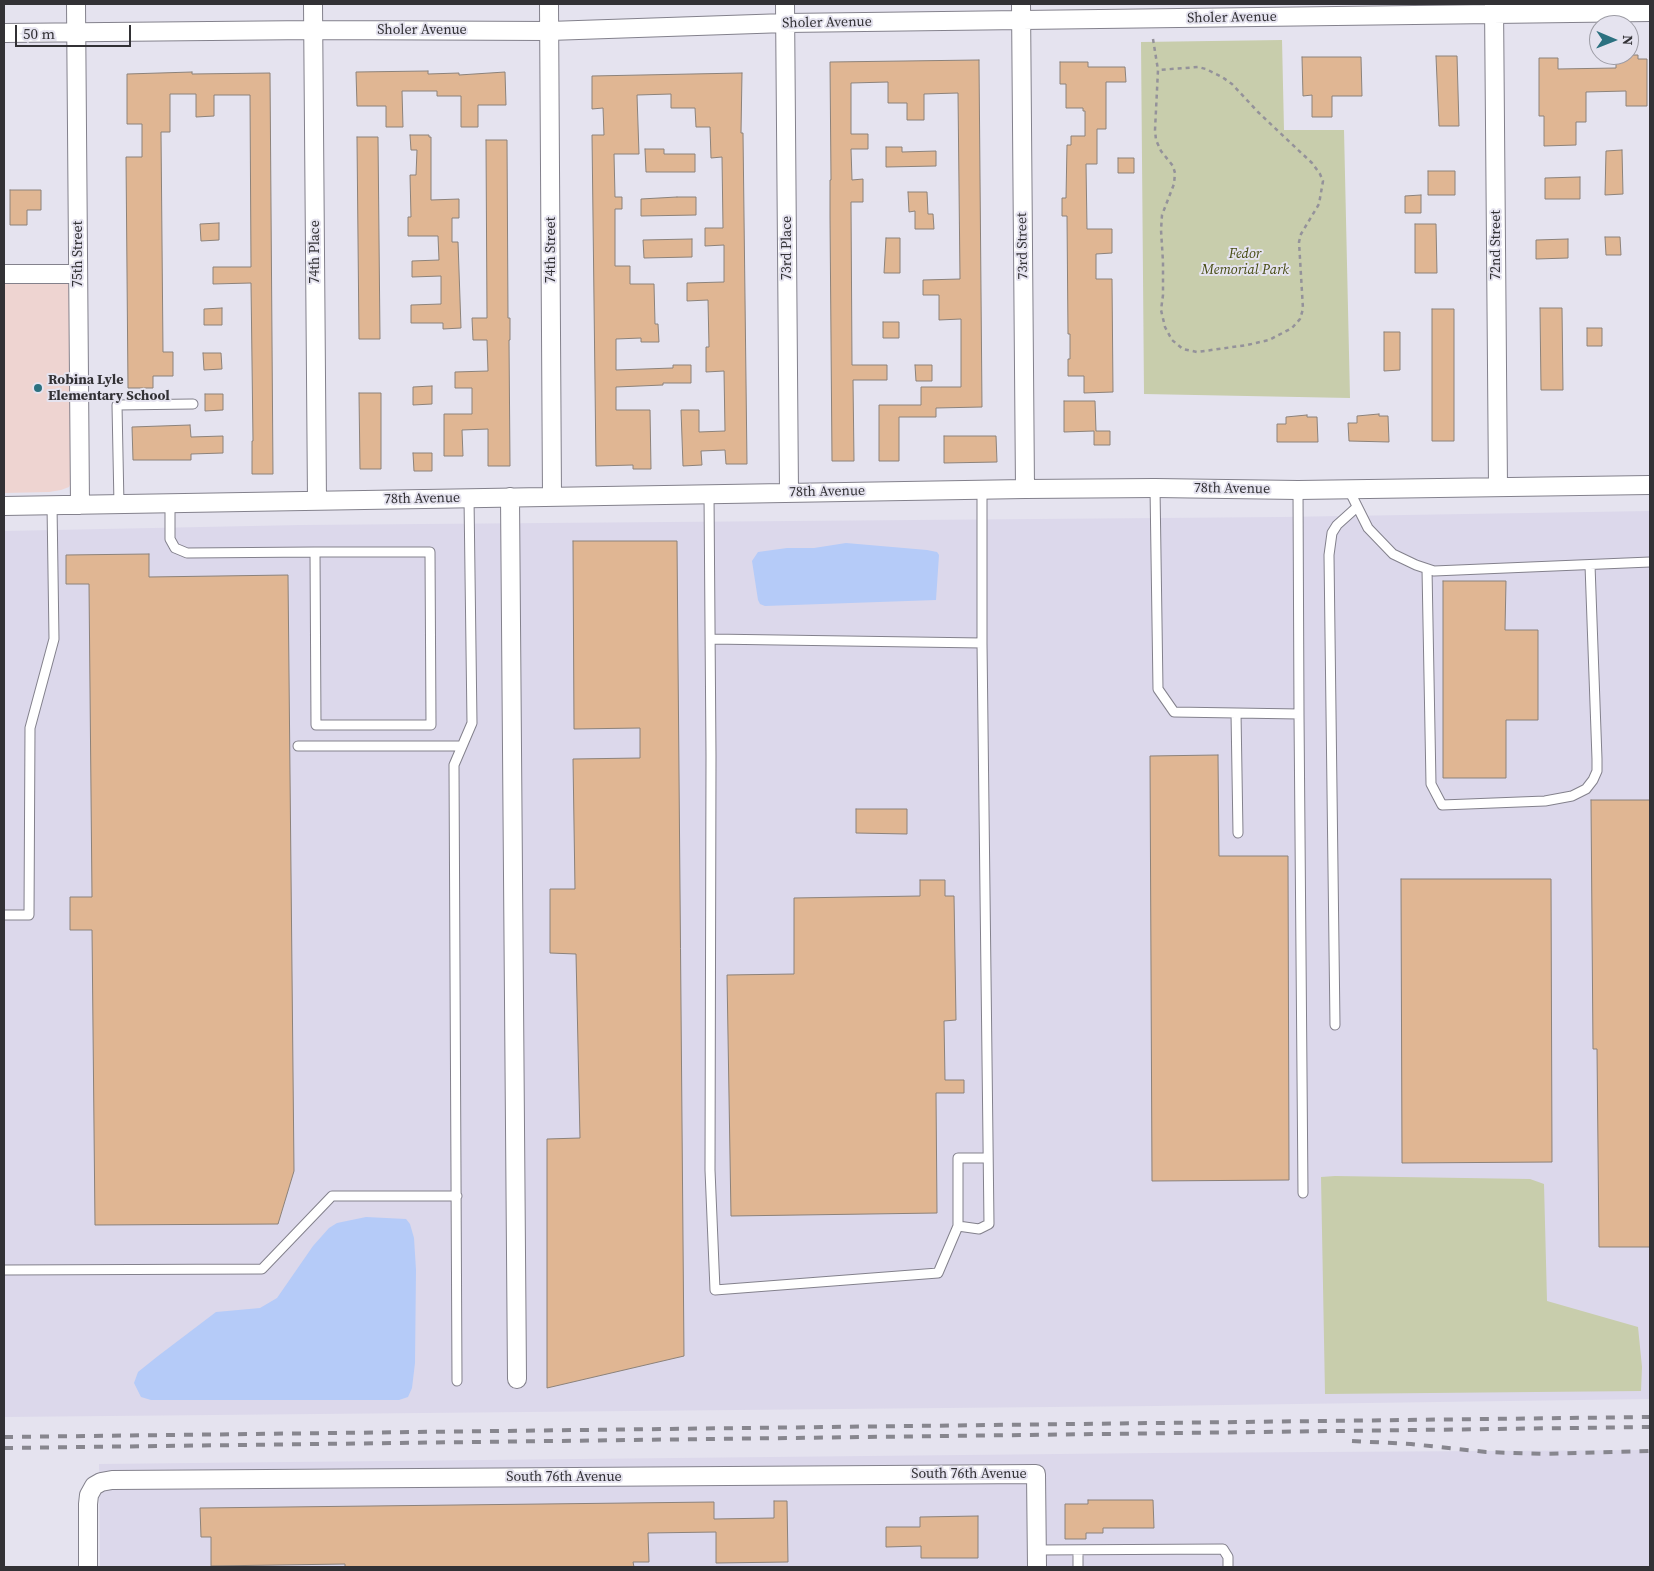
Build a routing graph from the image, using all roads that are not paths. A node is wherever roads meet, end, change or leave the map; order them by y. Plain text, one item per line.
1 (76, 4) edge
2 (313, 4) edge
3 (549, 4) edge
4 (786, 4) edge
5 (1494, 9) edge
6 (1021, 12) edge
7 (1650, 12) edge
8 (786, 23) junction
9 (313, 30) junction
10 (549, 31) junction
11 (77, 32) junction
12 (4, 33) edge
13 (4, 274) edge
14 (78, 274) junction
15 (193, 404) dead end
16 (1650, 485) edge
17 (1498, 487) junction
18 (1155, 488) junction
19 (1025, 489) junction
20 (982, 490) junction
21 (1298, 490) junction
22 (1348, 490) junction
23 (789, 493) junction
24 (709, 494) junction
25 (510, 497) junction
26 (552, 497) junction
27 (469, 498) junction
28 (317, 501) junction
29 (119, 504) junction
30 (170, 504) junction
31 (52, 505) junction
32 (80, 505) junction
33 (4, 506) edge
34 (1357, 507) junction
35 (316, 552) junction
36 (1650, 562) edge
37 (1590, 565) junction
38 (1426, 569) junction
39 (711, 639) junction
40 (982, 644) junction
41 (1236, 713) junction
42 (1299, 714) junction
43 (298, 746) dead end
44 (462, 746) junction
45 (1238, 834) dead end
46 (4, 915) edge
47 (1335, 1026) dead end
48 (988, 1158) junction
49 (1303, 1193) dead end
50 (457, 1196) junction
51 (958, 1226) junction
52 (4, 1270) edge
53 (517, 1379) dead end
54 (457, 1381) dead end
55 (1037, 1550) junction
56 (1078, 1550) junction
57 (88, 1567) edge
58 (1037, 1567) edge
59 (1078, 1567) edge
60 (1228, 1567) edge

1 - 11 street, 75th Street
2 - 9 street, 74th Place
3 - 10 street, 74th Street
4 - 8 street, 73rd Place
5 - 6 street, Sholer Avenue
5 - 7 street, Sholer Avenue
5 - 17 street, 72nd Street
6 - 8 street, Sholer Avenue
6 - 19 street, 73rd Street
8 - 10 street, Sholer Avenue
8 - 23 street, 73rd Place
9 - 10 street, Sholer Avenue
9 - 11 street, Sholer Avenue
9 - 28 street, 74th Place
10 - 26 street, 74th Street
11 - 12 street, Sholer Avenue
11 - 14 street, 75th Street
13 - 14 street
14 - 32 street, 75th Street
15 - 29 lane
16 - 17 street, 78th Avenue
17 - 22 street, 78th Avenue
18 - 19 street, 78th Avenue
18 - 21 street, 78th Avenue
18 - 41 lane
19 - 20 street, 78th Avenue
20 - 23 street, 78th Avenue
20 - 40 lane
21 - 22 street, 78th Avenue
21 - 42 lane
22 - 34 lane
23 - 24 street, 78th Avenue
24 - 26 street, 78th Avenue
24 - 39 lane
25 - 26 street, 78th Avenue
25 - 27 street, 78th Avenue
25 - 53 street
27 - 28 street, 78th Avenue
27 - 44 lane
28 - 30 street, 78th Avenue
29 - 30 street, 78th Avenue
29 - 32 street, 78th Avenue
30 - 35 lane
31 - 32 street, 78th Avenue
31 - 33 street, 78th Avenue
31 - 46 lane
34 - 38 lane
34 - 47 lane
35 - 35 lane
36 - 37 lane
37 - 38 lane
37 - 38 lane
39 - 40 lane
39 - 51 lane
40 - 48 lane
41 - 42 lane
41 - 45 lane
42 - 49 lane
43 - 44 lane
44 - 50 lane
48 - 51 lane
48 - 51 lane
50 - 52 lane
50 - 54 lane
55 - 56 lane
55 - 57 street, South 76th Avenue
55 - 58 street
56 - 59 lane
56 - 60 lane

